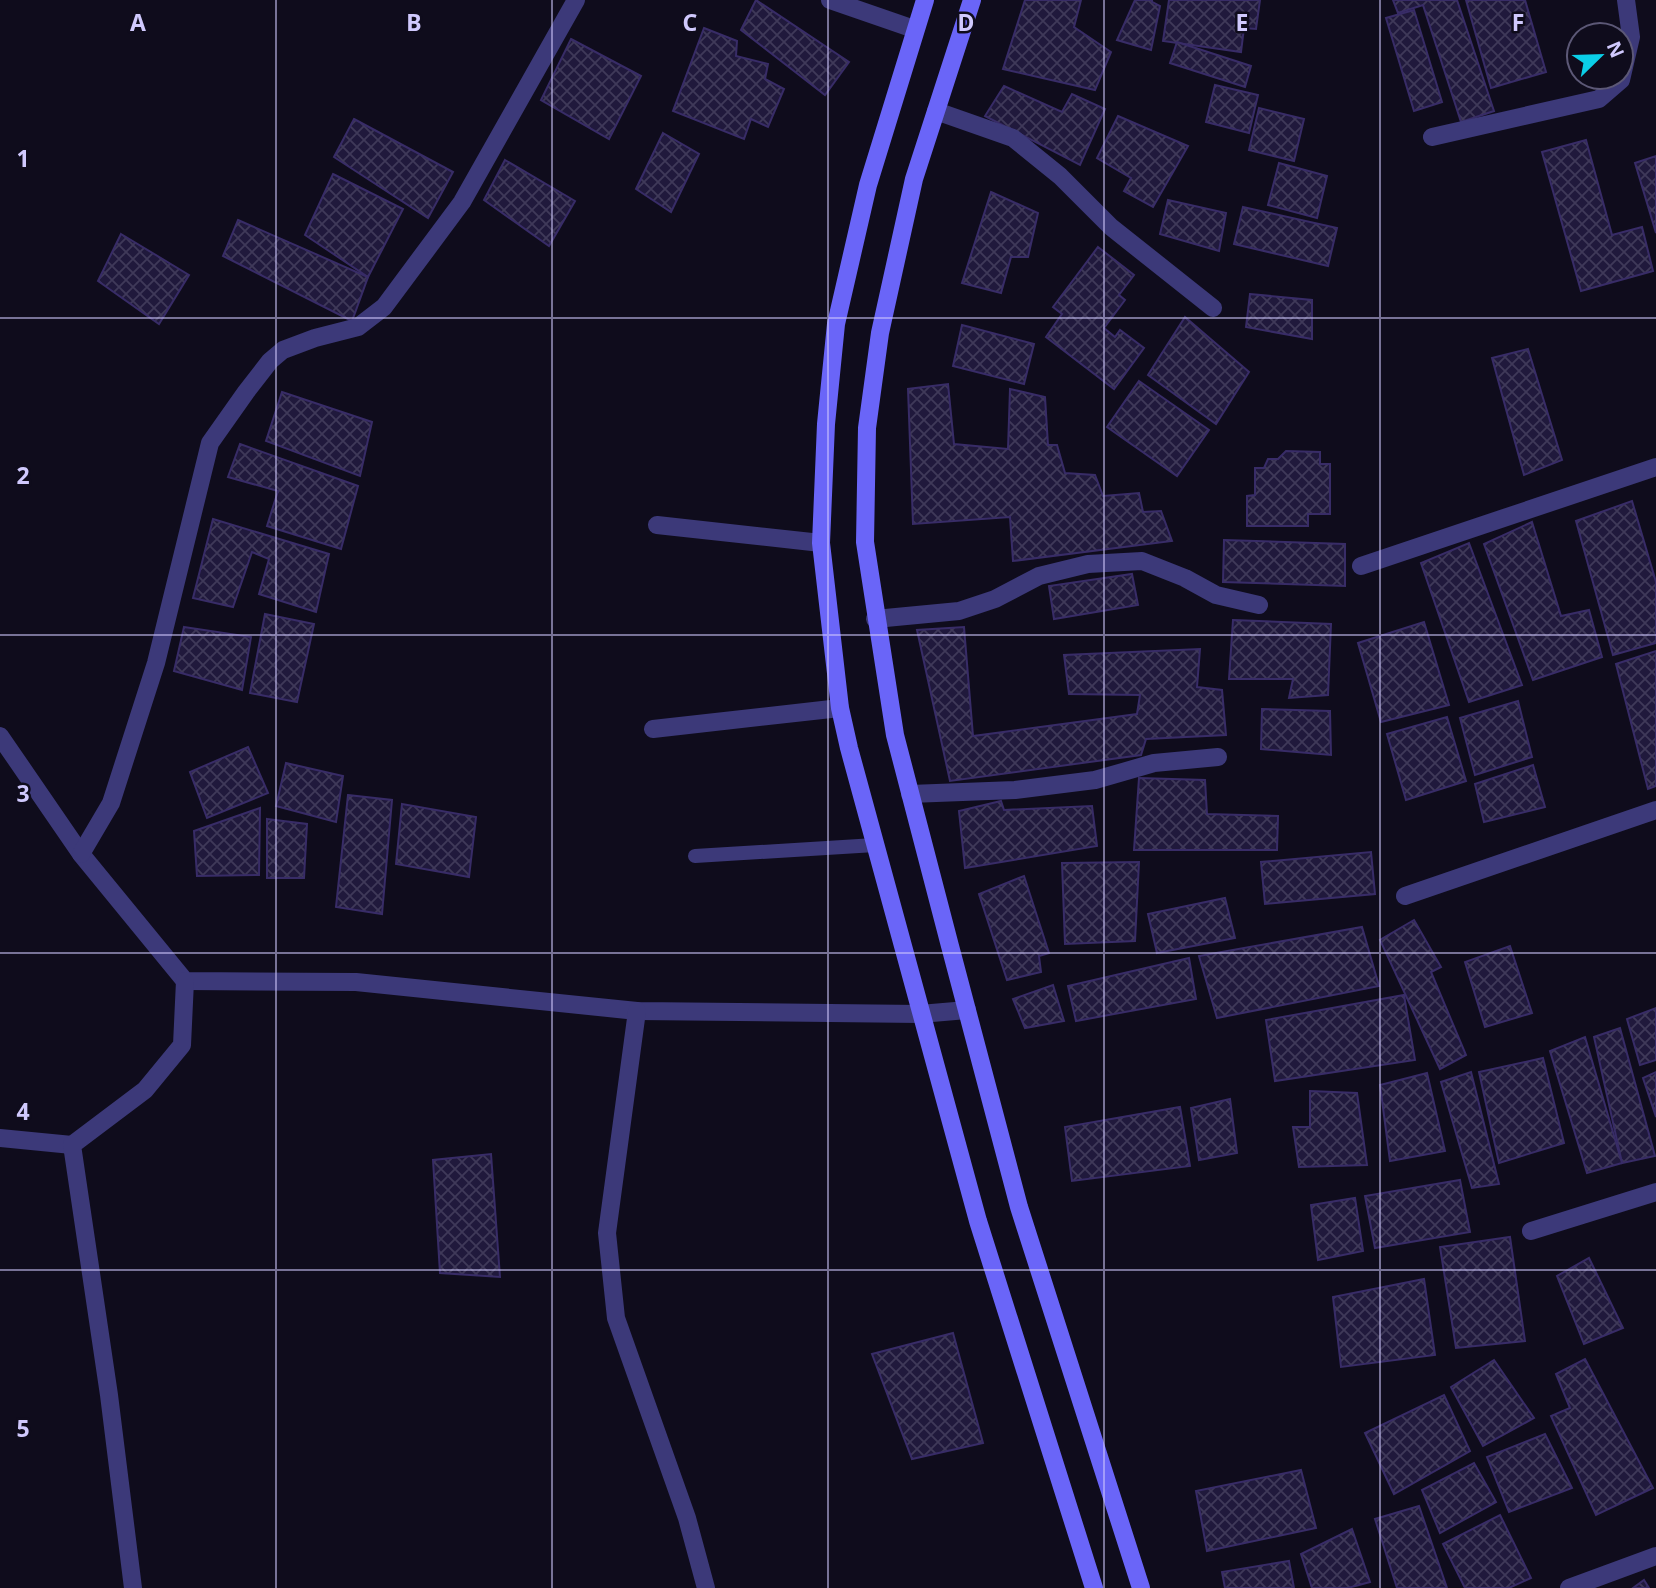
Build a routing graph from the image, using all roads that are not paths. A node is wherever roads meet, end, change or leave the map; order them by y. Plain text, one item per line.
1 (576, 0) edge
2 (830, 0) edge
3 (925, 0) edge
4 (972, 0) edge
5 (1626, 0) edge
6 (914, 29) junction
7 (936, 111) junction
8 (1432, 137) dead end
9 (1213, 309) dead end
10 (1656, 467) edge
11 (657, 525) dead end
12 (821, 543) junction
13 (1361, 566) dead end
14 (1259, 605) dead end
15 (875, 619) junction
16 (840, 708) junction
17 (653, 729) dead end
18 (0, 736) edge
19 (1218, 757) dead end
20 (910, 794) junction
21 (1656, 810) edge
22 (875, 845) junction
23 (81, 854) junction
24 (695, 856) dead end
25 (1405, 896) dead end
26 (185, 981) junction
27 (637, 1010) junction
28 (967, 1010) junction
29 (920, 1014) junction
30 (0, 1138) edge
31 (72, 1144) junction
32 (1656, 1192) edge
33 (1531, 1231) dead end
34 (1656, 1556) edge
35 (133, 1588) edge
36 (706, 1588) edge
37 (1094, 1588) edge
38 (1142, 1588) edge
39 (1569, 1588) edge

1 - 23 street
2 - 6 street
3 - 6 main road
4 - 7 main road
5 - 8 street
6 - 12 main road
7 - 9 street
7 - 15 main road
10 - 13 street
11 - 12 street
12 - 16 main road
14 - 15 street
15 - 20 main road
16 - 17 street
16 - 22 main road
18 - 23 street
19 - 20 street
20 - 28 main road
21 - 25 street
22 - 24 lane
22 - 29 main road
23 - 26 street
26 - 27 street
26 - 31 street
27 - 29 street
27 - 36 street
28 - 29 street
28 - 38 main road
29 - 37 main road
30 - 31 street
31 - 35 street
32 - 33 street
34 - 39 street

